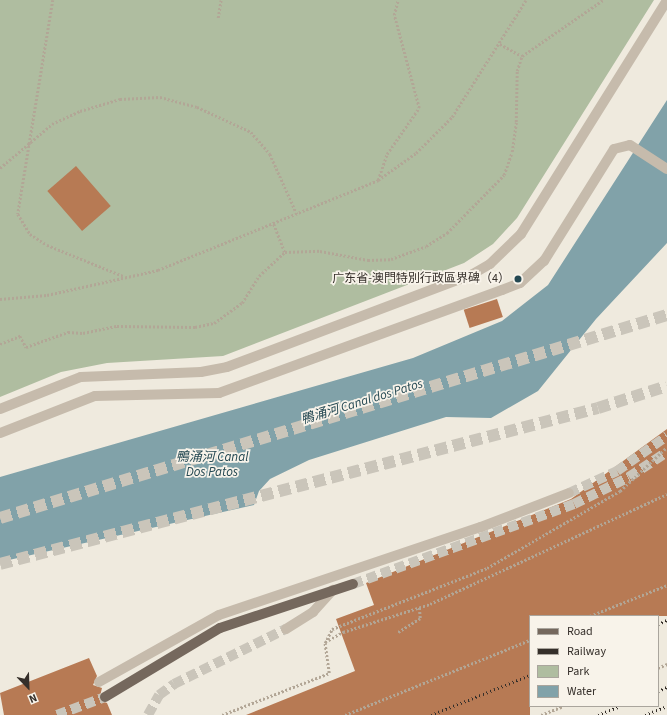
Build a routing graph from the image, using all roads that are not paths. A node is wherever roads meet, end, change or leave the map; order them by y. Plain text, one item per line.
1 (667, 0) edge
2 (667, 169) edge
3 (0, 409) edge
4 (0, 433) edge
5 (569, 493) tunnel mouth
6 (353, 584) tunnel mouth
7 (333, 590) junction
8 (286, 629) tunnel mouth
9 (99, 682) dead end
10 (105, 697) tunnel mouth

1 - 3 lane
2 - 4 lane
5 - 9 lane
6 - 7 main road
7 - 8 lane
7 - 10 main road

